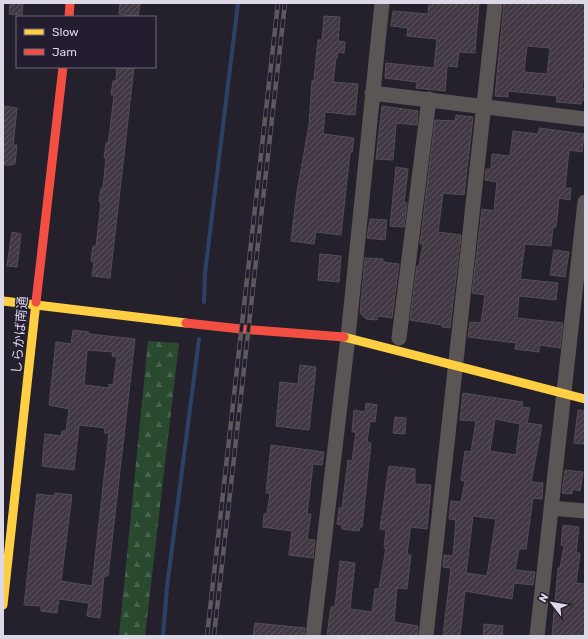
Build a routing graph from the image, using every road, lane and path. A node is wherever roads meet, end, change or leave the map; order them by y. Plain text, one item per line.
1 (70, 3) edge
2 (382, 3) edge
3 (495, 3) edge
4 (69, 16) edge
5 (63, 68) edge
6 (372, 93) junction
7 (429, 99) junction
8 (483, 105) junction
9 (585, 118) edge
10 (585, 202) edge
11 (33, 291) junction
12 (50, 293) dead end
13 (3, 301) edge
14 (36, 304) junction
15 (348, 328) junction
16 (399, 338) dead end
17 (457, 356) junction
18 (564, 383) junction
19 (585, 399) edge
20 (551, 508) junction
21 (585, 511) edge
22 (3, 605) edge
23 (313, 636) edge
24 (426, 636) edge
25 (537, 636) edge

1 - 4 street
2 - 6 street
3 - 8 street
5 - 11 street, しらかば南通
6 - 7 street
6 - 15 street
7 - 8 street
7 - 16 street
8 - 9 street
8 - 17 street
10 - 18 street
11 - 12 street
11 - 14 street, しらかば南通
13 - 14 street
14 - 15 street
14 - 22 street, しらかば南通
15 - 17 street
15 - 23 street
17 - 18 street
17 - 24 street
18 - 19 street
18 - 20 street
20 - 21 street
20 - 25 street

